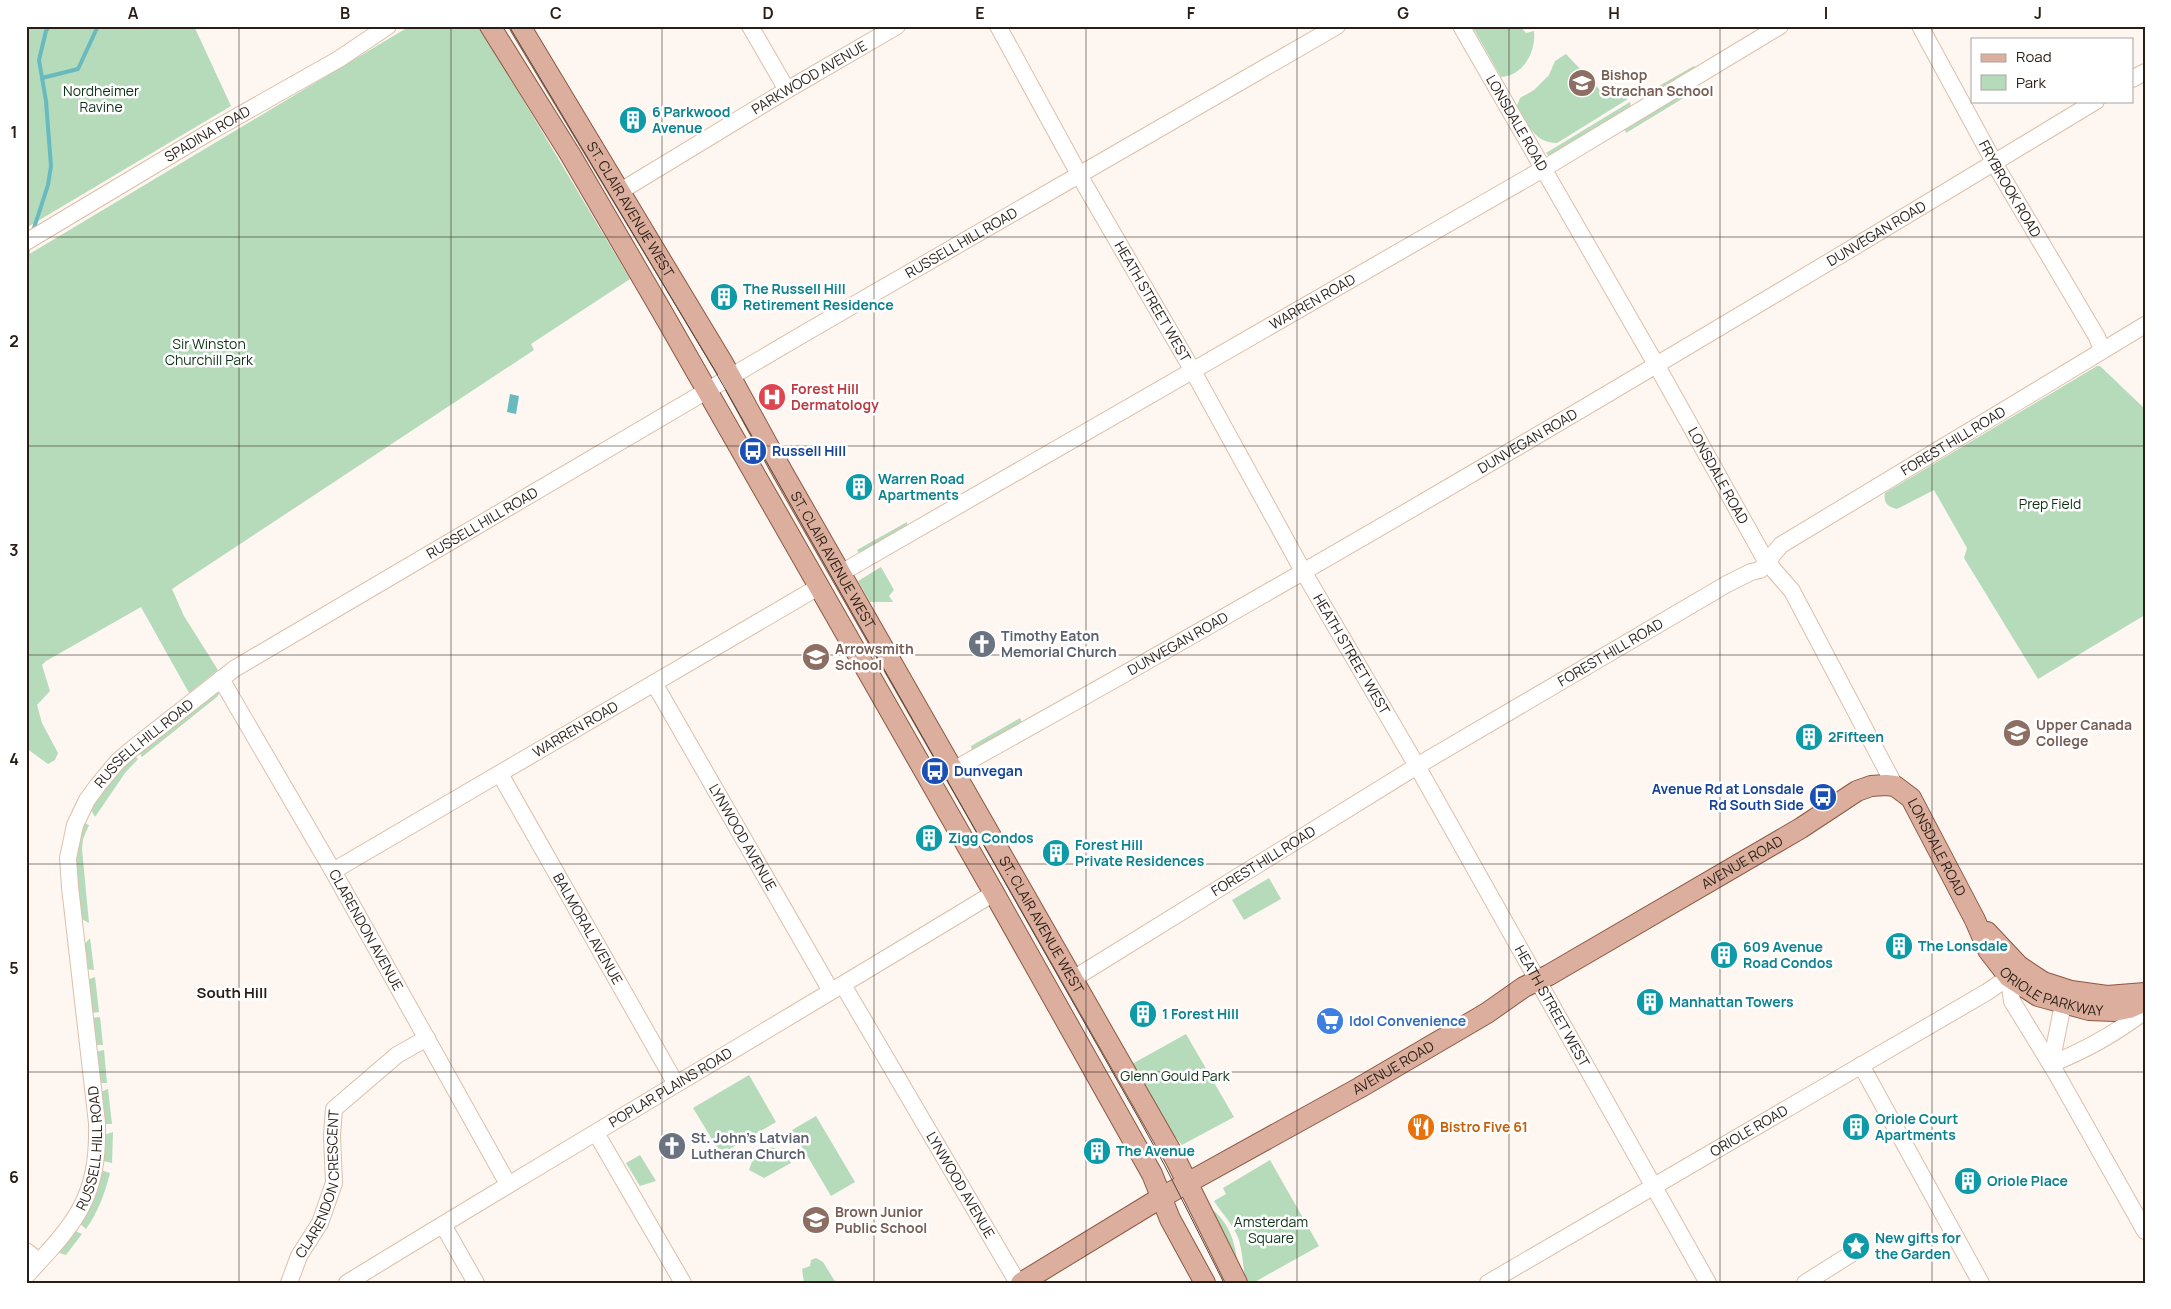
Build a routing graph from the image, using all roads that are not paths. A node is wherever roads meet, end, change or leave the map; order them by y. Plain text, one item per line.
1 (388, 26) edge
2 (490, 26) edge
3 (520, 26) edge
4 (750, 26) edge
5 (898, 26) edge
6 (998, 26) edge
7 (1337, 26) edge
8 (1461, 26) edge
9 (1780, 26) edge
10 (1920, 26) edge
11 (787, 90) junction
12 (2094, 102) edge
13 (1995, 162) junction
14 (1543, 169) junction
15 (1080, 174) junction
16 (619, 192) junction
17 (26, 242) edge
18 (2145, 325) edge
19 (2102, 350) junction
20 (1657, 366) junction
21 (1193, 371) junction
22 (731, 377) junction
23 (706, 391) junction
24 (1766, 561) junction
25 (1303, 571) junction
26 (841, 573) junction
27 (820, 586) junction
28 (221, 679) junction
29 (654, 683) junction
30 (913, 697) junction
31 (888, 710) junction
32 (1417, 766) junction
33 (953, 770) junction
34 (500, 774) junction
35 (1895, 786) junction
36 (333, 871) junction
37 (994, 893) junction
38 (1975, 920) junction
39 (2009, 977) junction
40 (1073, 979) junction
41 (1537, 980) junction
42 (2043, 982) junction
43 (837, 988) junction
44 (2145, 993) edge
45 (2145, 1001) edge
46 (2063, 1004) junction
47 (2145, 1011) edge
48 (427, 1038) junction
49 (1861, 1064) junction
50 (2050, 1064) junction
51 (676, 1084) junction
52 (596, 1133) junction
53 (1187, 1182) junction
54 (508, 1184) junction
55 (1654, 1185) junction
56 (1162, 1197) junction
57 (443, 1226) junction
58 (2145, 1231) edge
59 (26, 1251) edge
60 (1851, 1254) dead end
61 (40, 1261) junction
62 (26, 1276) edge
63 (289, 1283) edge
64 (347, 1283) edge
65 (476, 1283) edge
66 (683, 1283) edge
67 (1018, 1283) edge
68 (1022, 1283) edge
69 (1205, 1283) edge
70 (1237, 1283) edge
71 (1488, 1283) edge
72 (1708, 1283) edge
73 (1805, 1283) edge
74 (1981, 1283) edge

1 - 17 street, SPADINA ROAD
2 - 23 main road, ST. CLAIR AVENUE WEST
3 - 16 main road, ST. CLAIR AVENUE WEST
4 - 11 street
5 - 11 street, PARKWOOD AVENUE
6 - 15 street, HEATH STREET WEST
7 - 15 street, RUSSELL HILL ROAD
8 - 14 street, LONSDALE ROAD
9 - 14 street, WARREN ROAD
10 - 13 street, FRYBROOK ROAD
11 - 16 street, PARKWOOD AVENUE
12 - 13 street, DUNVEGAN ROAD
13 - 19 street, FRYBROOK ROAD
13 - 20 street, DUNVEGAN ROAD
14 - 20 street, LONSDALE ROAD
14 - 21 street, WARREN ROAD
15 - 21 street, HEATH STREET WEST
15 - 22 street, RUSSELL HILL ROAD
16 - 22 main road, ST. CLAIR AVENUE WEST
18 - 19 street, FOREST HILL ROAD
19 - 24 street, FOREST HILL ROAD
20 - 24 street, LONSDALE ROAD
20 - 25 street, DUNVEGAN ROAD
21 - 25 street, HEATH STREET WEST
21 - 26 street, WARREN ROAD
22 - 23 street, RUSSELL HILL ROAD
22 - 26 main road, ST. CLAIR AVENUE WEST
23 - 27 main road, ST. CLAIR AVENUE WEST
23 - 28 street, RUSSELL HILL ROAD
24 - 32 street, FOREST HILL ROAD
24 - 35 street, LONSDALE ROAD
25 - 32 street, HEATH STREET WEST
25 - 33 street, DUNVEGAN ROAD
26 - 30 main road, ST. CLAIR AVENUE WEST
27 - 29 street, WARREN ROAD
27 - 31 main road, ST. CLAIR AVENUE WEST
28 - 36 street, CLARENDON AVENUE
28 - 61 street, RUSSELL HILL ROAD
29 - 34 street, WARREN ROAD
29 - 43 street, LYNWOOD AVENUE
30 - 31 main road
30 - 33 main road, ST. CLAIR AVENUE WEST
31 - 37 main road, ST. CLAIR AVENUE WEST
32 - 40 street, FOREST HILL ROAD
32 - 41 street, HEATH STREET WEST
33 - 40 main road, ST. CLAIR AVENUE WEST
34 - 36 street, WARREN ROAD
34 - 51 street, BALMORAL AVENUE
35 - 38 main road, LONSDALE ROAD
35 - 41 main road, AVENUE ROAD
36 - 48 street, CLARENDON AVENUE
37 - 43 street, POPLAR PLAINS ROAD
37 - 56 main road, ST. CLAIR AVENUE WEST
38 - 39 main road, ORIOLE PARKWAY
38 - 42 main road, ORIOLE PARKWAY
39 - 42 main road
39 - 46 main road, ORIOLE PARKWAY
39 - 49 street, ORIOLE ROAD
39 - 50 street
40 - 53 main road, ST. CLAIR AVENUE WEST
41 - 53 main road, AVENUE ROAD
41 - 55 street, HEATH STREET WEST
42 - 44 main road, ORIOLE PARKWAY
43 - 51 street, POPLAR PLAINS ROAD
43 - 67 street, LYNWOOD AVENUE
45 - 46 main road, ORIOLE PARKWAY
46 - 50 street
47 - 50 street, ORIOLE PARKWAY
48 - 54 street, CLARENDON AVENUE
48 - 63 street, CLARENDON CRESCENT
49 - 55 street, ORIOLE ROAD
49 - 74 street
50 - 58 street
51 - 52 street, POPLAR PLAINS ROAD
52 - 54 street, POPLAR PLAINS ROAD
52 - 66 street
53 - 56 main road, AVENUE ROAD
53 - 70 main road, ST. CLAIR AVENUE WEST
54 - 57 street, POPLAR PLAINS ROAD
55 - 71 street, ORIOLE ROAD
55 - 72 street, HEATH STREET WEST
56 - 68 main road, AVENUE ROAD
56 - 69 main road, ST. CLAIR AVENUE WEST
57 - 64 street, POPLAR PLAINS ROAD
57 - 65 street
59 - 61 street
60 - 73 street
61 - 62 street, RUSSELL HILL ROAD

